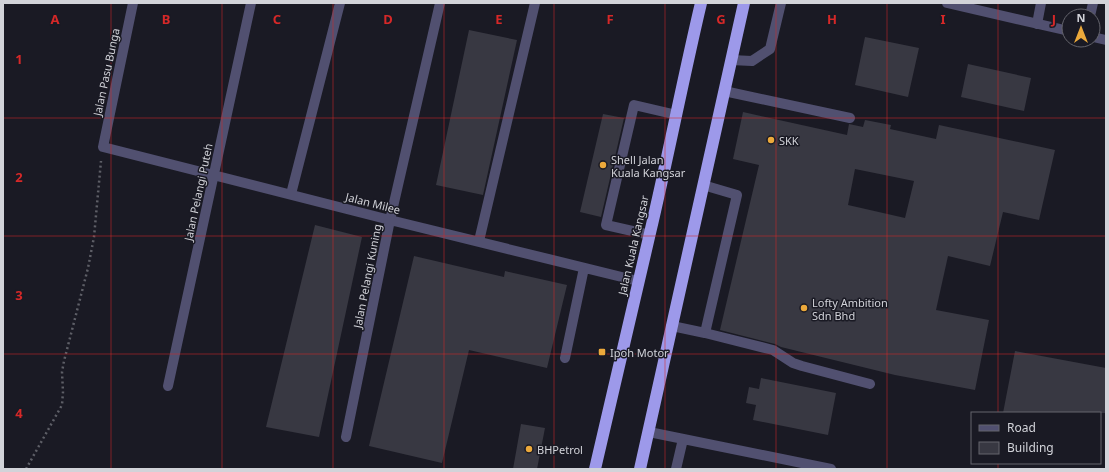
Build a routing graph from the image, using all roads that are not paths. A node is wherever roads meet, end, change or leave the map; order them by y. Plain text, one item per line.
1 (134, 3) edge
2 (251, 3) edge
3 (340, 3) edge
4 (440, 3) edge
5 (535, 3) edge
6 (701, 3) edge
7 (744, 3) edge
8 (781, 3) edge
9 (947, 3) edge
10 (1041, 3) edge
11 (1037, 24) junction
12 (1061, 29) edge
13 (731, 60) junction
14 (724, 91) junction
15 (677, 114) junction
16 (850, 118) dead end
17 (103, 146) joint
18 (214, 174) junction
19 (703, 185) junction
20 (291, 194) junction
21 (390, 220) junction
22 (650, 235) junction
23 (479, 242) junction
24 (584, 268) junction
25 (638, 281) junction
26 (672, 326) junction
27 (705, 332) junction
28 (566, 358) dead end
29 (870, 384) dead end
30 (168, 386) dead end
31 (648, 432) junction
32 (346, 437) dead end
33 (683, 439) junction
34 (784, 464) edge
35 (595, 469) edge
36 (640, 469) edge
37 (676, 469) edge
38 (831, 469) edge

1 - 17 street, Jalan Pasu Bunga
2 - 18 street, Jalan Pelangi Puteh
3 - 20 street
4 - 21 street, Jalan Pelangi Kuning
5 - 23 street
6 - 15 highway, Jalan Kuala Kangsar
7 - 13 highway
8 - 13 street
9 - 11 street
10 - 11 street
11 - 12 street
13 - 14 highway
14 - 16 street
14 - 19 highway
15 - 22 highway, Jalan Kuala Kangsar
15 - 22 street
17 - 18 street, Jalan Milee
18 - 20 street, Jalan Milee
18 - 30 street, Jalan Pelangi Puteh
19 - 26 highway
19 - 27 street
20 - 21 street, Jalan Milee
21 - 23 street, Jalan Milee
21 - 32 street, Jalan Pelangi Kuning
22 - 25 highway, Jalan Kuala Kangsar
23 - 24 street, Jalan Milee
24 - 25 street, Jalan Milee
24 - 28 street
25 - 35 highway, Jalan Kuala Kangsar
26 - 27 street
26 - 31 highway
27 - 29 street
31 - 33 street
31 - 36 highway
33 - 34 street
33 - 37 street
34 - 38 street

